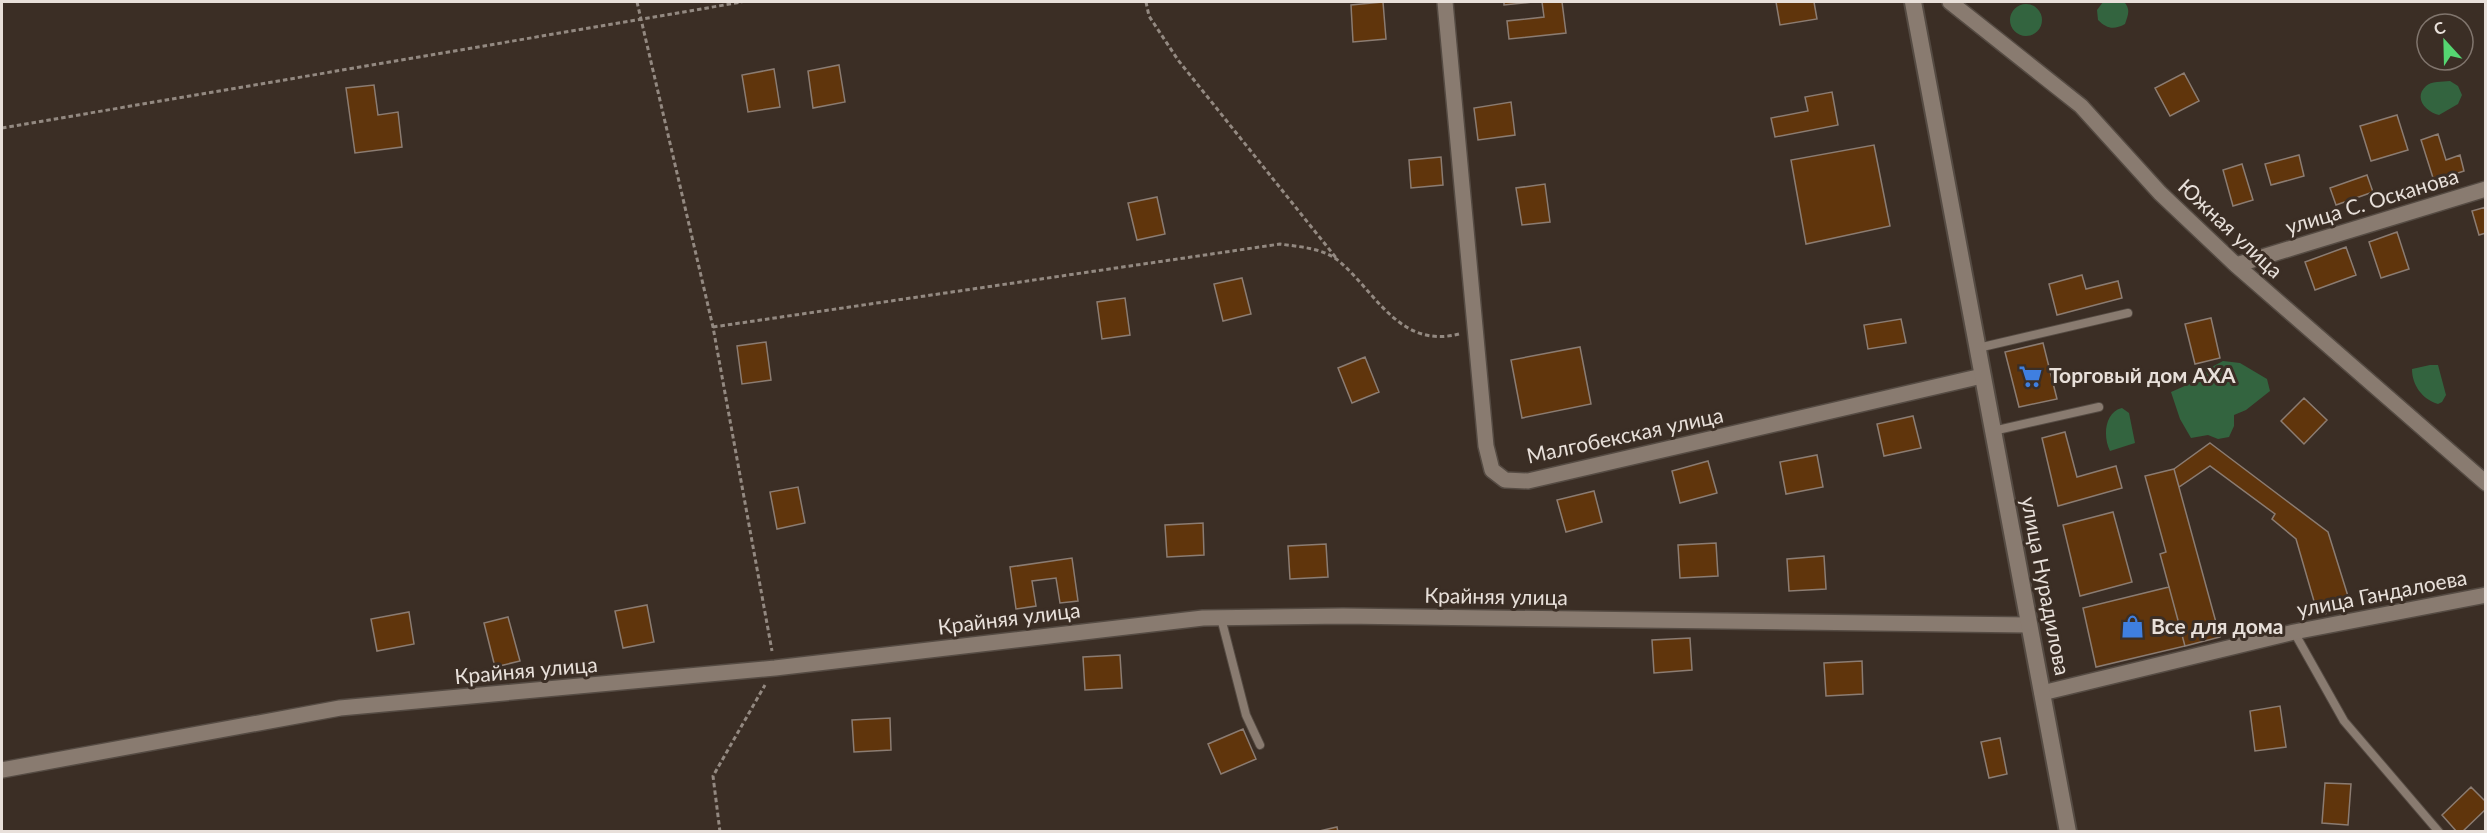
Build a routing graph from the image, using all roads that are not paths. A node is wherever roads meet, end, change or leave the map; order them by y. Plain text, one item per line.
1 (1445, 2) edge
2 (1913, 2) edge
3 (1950, 2) edge
4 (2486, 189) edge
5 (2236, 265) junction
6 (2128, 313) dead end
7 (1978, 348) junction
8 (1982, 376) junction
9 (2099, 407) dead end
10 (1993, 431) junction
11 (2486, 483) edge
12 (2486, 595) edge
13 (1221, 618) junction
14 (2029, 625) junction
15 (2294, 632) junction
16 (2042, 693) junction
17 (1260, 745) dead end
18 (2, 770) edge
19 (2068, 831) edge
20 (2439, 831) edge

1 - 8 street, Малгобекская улица
2 - 7 street, улица Нурадилова
3 - 5 street, Южная улица
4 - 5 street, улица С. Осканова
5 - 11 street, Южная улица
6 - 7 lane
7 - 8 street, улица Нурадилова
8 - 10 street, улица Нурадилова
9 - 10 lane
10 - 14 street, улица Нурадилова
12 - 15 street, улица Гандалоева
13 - 14 street, Крайняя улица
13 - 17 lane
13 - 18 street, Крайняя улица
14 - 16 street, улица Нурадилова
15 - 16 street, улица Гандалоева
15 - 20 lane
16 - 19 street, улица Нурадилова

